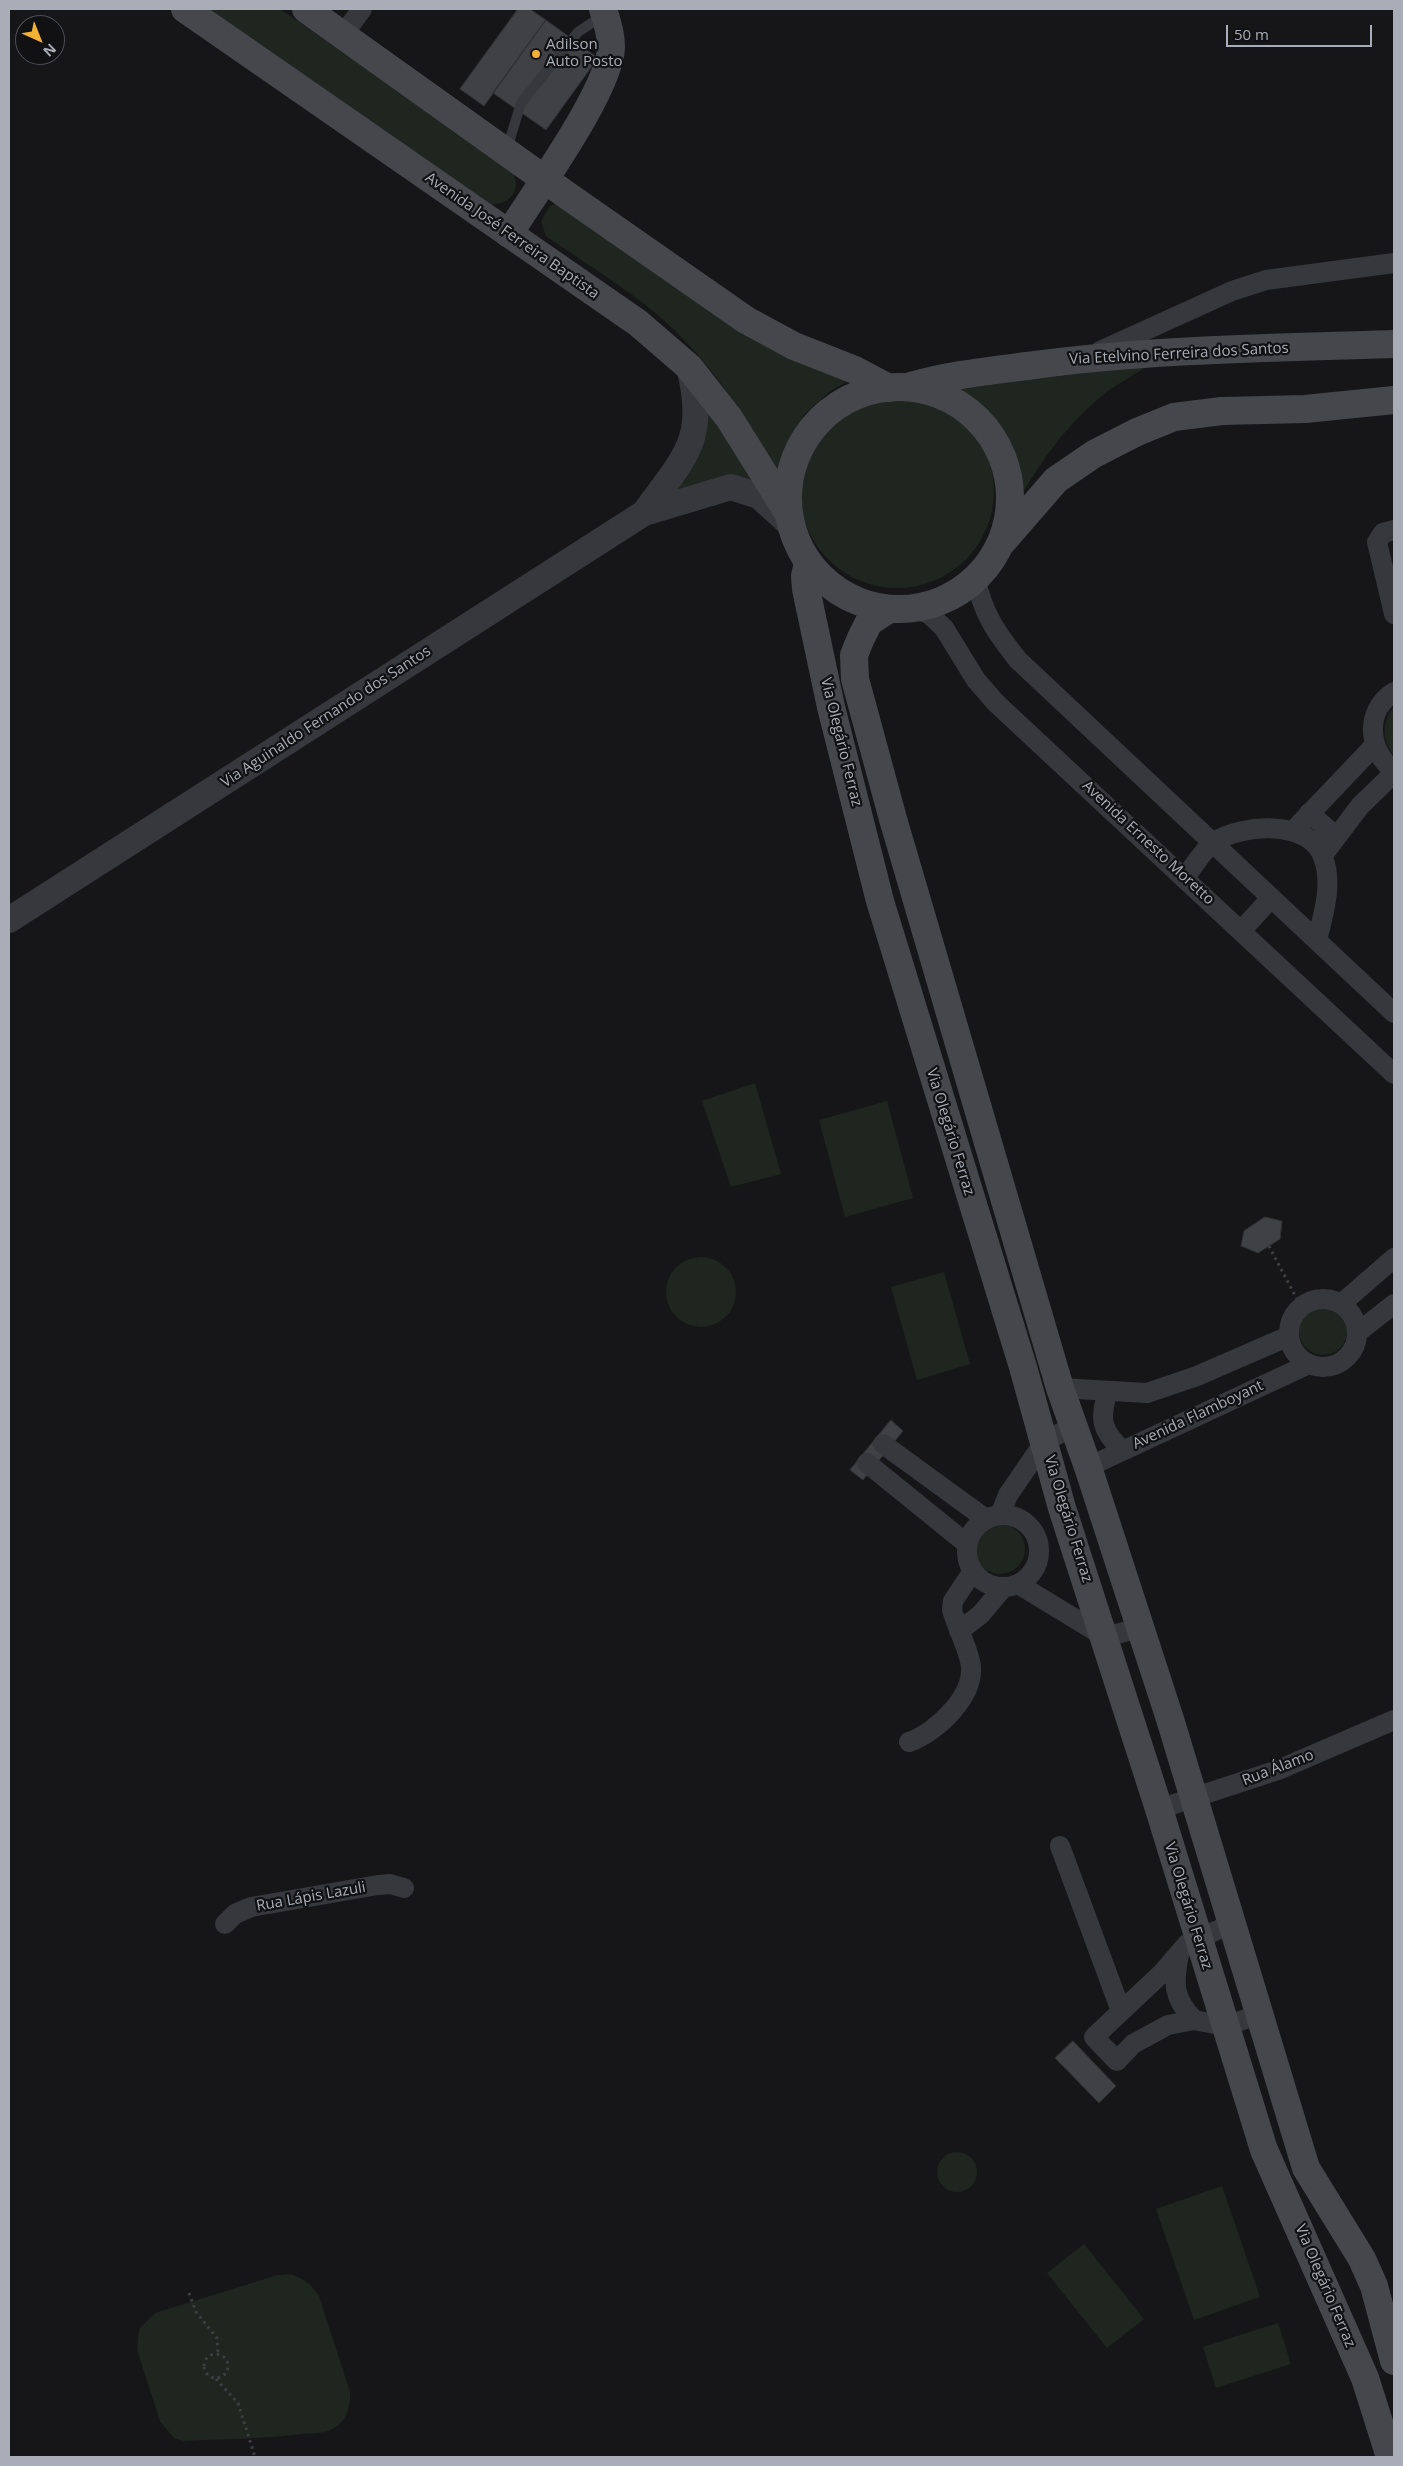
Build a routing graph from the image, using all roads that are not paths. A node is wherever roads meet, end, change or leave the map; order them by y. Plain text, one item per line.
1 (185, 9) edge
2 (306, 9) edge
3 (362, 9) edge
4 (604, 12) edge
5 (343, 35) junction
6 (506, 152) junction
7 (544, 179) junction
8 (508, 234) junction
9 (1394, 263) edge
10 (1394, 344) edge
11 (1074, 359) junction
12 (689, 367) junction
13 (898, 387) junction
14 (1394, 400) edge
15 (644, 513) junction
16 (790, 520) junction
17 (1394, 530) edge
18 (998, 546) junction
19 (808, 563) junction
20 (975, 578) junction
21 (900, 608) junction
22 (1394, 614) edge
23 (1394, 692) edge
24 (1374, 745) junction
25 (1394, 772) edge
26 (1309, 813) junction
27 (1294, 830) junction
28 (1336, 836) junction
29 (1213, 842) junction
30 (1323, 855) junction
31 (1185, 878) junction
32 (1271, 898) junction
33 (9, 920) edge
34 (1242, 930) junction
35 (1317, 940) junction
36 (1394, 1013) edge
37 (1394, 1074) edge
38 (1394, 1258) edge
39 (1341, 1304) junction
40 (1394, 1304) edge
41 (1357, 1333) junction
42 (1289, 1336) junction
43 (1309, 1364) junction
44 (1060, 1388) junction
45 (1108, 1392) junction
46 (1072, 1427) junction
47 (1045, 1441) junction
48 (883, 1444) dead end
49 (1122, 1450) junction
50 (867, 1464) dead end
51 (1088, 1467) junction
52 (993, 1517) junction
53 (967, 1544) junction
54 (973, 1572) junction
55 (1011, 1586) junction
56 (1139, 1628) junction
57 (959, 1631) junction
58 (1104, 1637) junction
59 (1394, 1720) edge
60 (909, 1742) dead end
61 (1194, 1797) junction
62 (1159, 1808) junction
63 (1060, 1846) dead end
64 (404, 1888) dead end
65 (1234, 1923) junction
66 (225, 1924) dead end
67 (1188, 1947) junction
68 (1121, 2011) junction
69 (1261, 2014) junction
70 (1194, 2020) junction
71 (1225, 2026) junction
72 (1394, 2361) edge
73 (1390, 2457) edge

1 - 8 main road, Avenida José Ferreira Baptista
2 - 5 main road
3 - 5 street
4 - 6 lane
4 - 7 main road
5 - 6 main road
6 - 7 main road
7 - 8 main road
7 - 13 main road
8 - 12 main road, Avenida José Ferreira Baptista
9 - 11 street
10 - 11 main road, Via Etelvino Ferreira dos Santos
11 - 13 main road, Via Etelvino Ferreira dos Santos
12 - 15 street, Via Aguinaldo Fernando dos Santos
12 - 16 main road, Avenida José Ferreira Baptista
13 - 16 main road, Via Etelvino Ferreira dos Santos
13 - 18 main road
14 - 18 main road
15 - 16 street, Via Aguinaldo Fernando dos Santos
15 - 33 street, Via Aguinaldo Fernando dos Santos
16 - 19 main road
17 - 22 street
18 - 20 main road
19 - 21 main road
19 - 47 main road, Via Olegário Ferraz
20 - 21 main road
20 - 29 street
21 - 31 street, Avenida Ernesto Moretto
21 - 44 main road, Via Olegário Ferraz
23 - 24 street
24 - 25 street
24 - 26 street
25 - 28 street
26 - 27 street
26 - 28 street
27 - 29 street
27 - 30 street
28 - 30 street
29 - 31 street
29 - 32 street
30 - 35 street
31 - 34 street, Avenida Ernesto Moretto
32 - 34 street
32 - 35 street
34 - 37 street, Avenida Ernesto Moretto
35 - 36 street
38 - 39 street
39 - 41 street
39 - 42 street
40 - 41 street
41 - 43 street
42 - 43 street
42 - 45 street
43 - 49 street, Avenida Flamboyant
44 - 45 street
44 - 46 main road, Via Olegário Ferraz
45 - 49 street
46 - 47 street
46 - 51 main road, Via Olegário Ferraz
47 - 52 street
47 - 58 main road, Via Olegário Ferraz
48 - 52 street
49 - 51 street, Avenida Flamboyant
50 - 53 street
51 - 56 main road, Via Olegário Ferraz
52 - 53 street
52 - 55 street
53 - 54 street
54 - 55 street
54 - 57 street
55 - 57 street
55 - 58 street
56 - 58 street
56 - 61 main road, Via Olegário Ferraz
57 - 60 street
58 - 62 main road, Via Olegário Ferraz
59 - 61 street, Rua Álamo
61 - 62 street, Rua Álamo
61 - 65 main road, Via Olegário Ferraz
62 - 67 main road, Via Olegário Ferraz
63 - 68 street
64 - 66 street, Rua Lápis Lazuli
65 - 67 street
65 - 69 main road, Via Olegário Ferraz
67 - 68 street
67 - 70 street
67 - 71 main road, Via Olegário Ferraz
68 - 70 street
69 - 71 street
69 - 72 main road, Via Olegário Ferraz
70 - 71 street
71 - 73 main road, Via Olegário Ferraz

